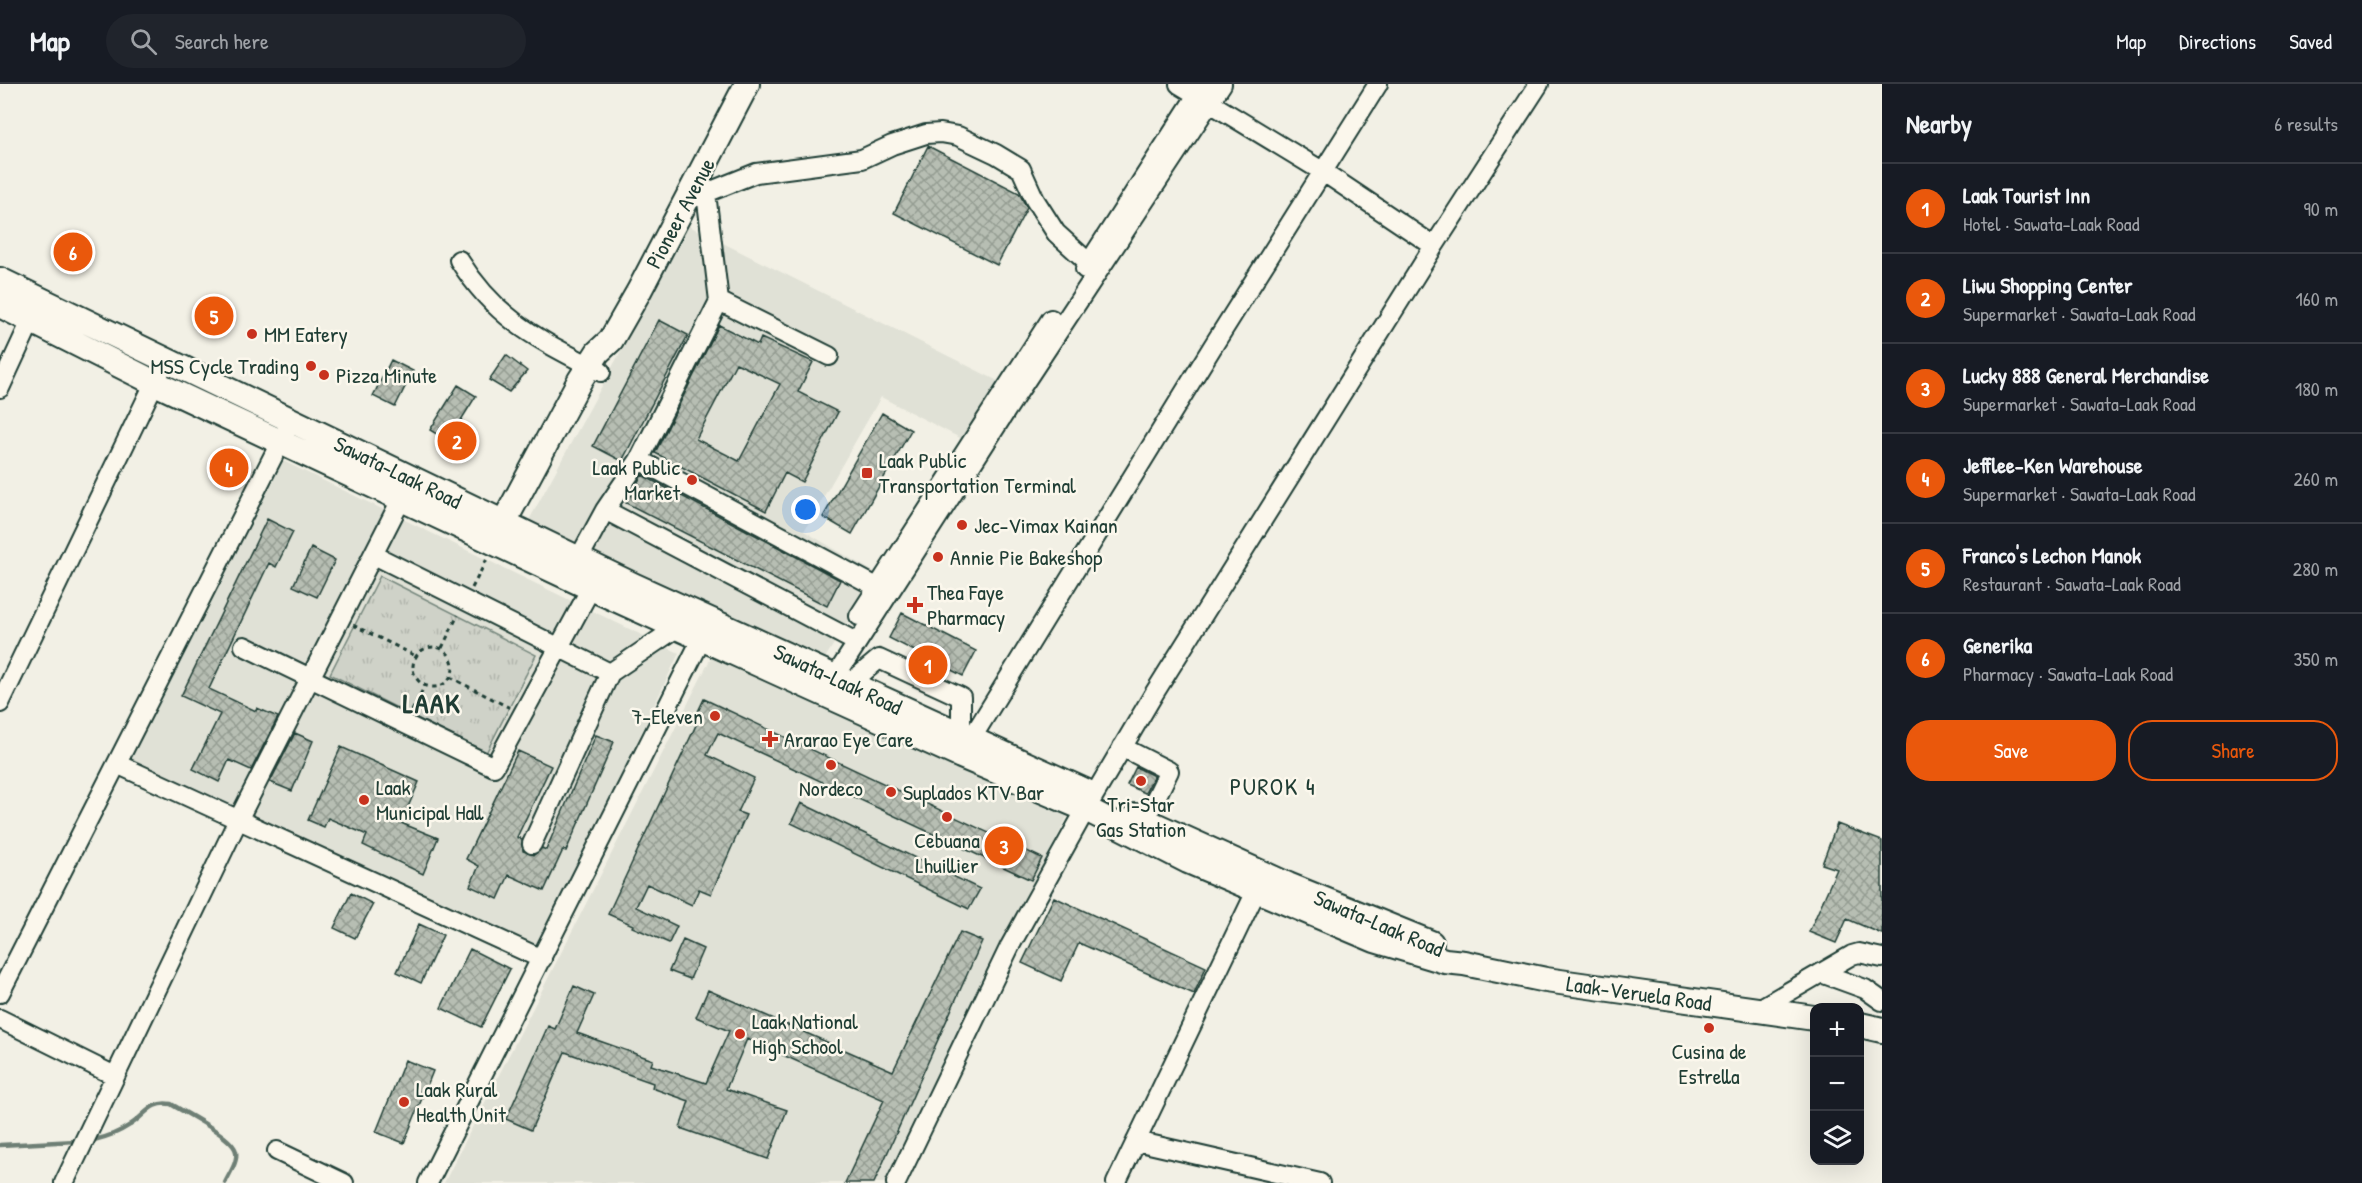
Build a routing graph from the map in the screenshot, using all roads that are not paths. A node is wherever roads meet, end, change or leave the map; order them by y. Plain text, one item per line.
1 (747, 84) edge
2 (1179, 84) edge
3 (1222, 84) edge
4 (1378, 84) edge
5 (1539, 84) edge
6 (1204, 94) edge
7 (1322, 171) junction
8 (696, 197) junction
9 (1434, 246) junction
10 (459, 260) dead end
11 (1089, 262) junction
12 (0, 280) edge
13 (720, 301) junction
14 (0, 305) edge
15 (36, 311) junction
16 (829, 356) dead end
17 (165, 361) junction
18 (595, 369) junction
19 (155, 382) junction
20 (0, 388) edge
21 (286, 431) junction
22 (639, 460) junction
23 (406, 488) junction
24 (605, 510) junction
25 (505, 536) junction
26 (374, 555) junction
27 (579, 558) junction
28 (591, 588) junction
29 (882, 590) junction
30 (678, 627) junction
31 (702, 638) junction
32 (851, 639) junction
33 (244, 646) dead end
34 (558, 648) junction
35 (610, 674) junction
36 (310, 679) junction
37 (829, 684) junction
38 (0, 704) edge
39 (964, 744) junction
40 (1122, 747) junction
41 (117, 764) junction
42 (1090, 802) junction
43 (238, 820) junction
44 (1145, 820) junction
45 (532, 844) dead end
46 (1260, 883) junction
47 (542, 958) junction
48 (1882, 958) edge
49 (1464, 963) joint
50 (1821, 973) junction
51 (0, 993) edge
52 (1882, 1001) edge
53 (1759, 1009) junction
54 (1810, 1017) edge
55 (0, 1019) edge
56 (1864, 1026) edge
57 (1882, 1030) edge
58 (115, 1076) junction
59 (1136, 1141) junction
60 (277, 1151) dead end
61 (64, 1183) edge
62 (345, 1183) edge
63 (428, 1183) edge
64 (896, 1183) edge
65 (1116, 1183) edge
66 (1320, 1183) edge

1 - 8 main road, Pioneer Avenue
2 - 6 street
3 - 6 street
4 - 7 street
5 - 9 street
6 - 7 street
6 - 11 street
6 - 29 street
7 - 9 street
7 - 39 street
8 - 11 street
8 - 13 street
8 - 18 main road, Pioneer Avenue
9 - 40 street
10 - 18 street
11 - 29 street
12 - 15 main road, Sawata-Laak Road
13 - 16 street
13 - 22 street
14 - 15 main road, Sawata-Laak Road
15 - 17 main road, Sawata-Laak Road
15 - 19 main road, Sawata-Laak Road
15 - 20 street
17 - 19 street
17 - 21 main road, Sawata-Laak Road
18 - 25 main road, Pioneer Avenue
19 - 21 main road, Sawata-Laak Road
19 - 38 street
21 - 23 main road, Sawata-Laak Road
21 - 41 street
22 - 24 street
22 - 29 street
23 - 25 main road, Sawata-Laak Road
23 - 26 street
24 - 27 street
24 - 32 street
25 - 27 main road, Sawata-Laak Road
25 - 28 main road, Sawata-Laak Road
26 - 34 street
26 - 36 street
27 - 37 main road, Sawata-Laak Road
28 - 30 main road, Sawata-Laak Road
28 - 34 street
29 - 32 street
30 - 31 main road, Sawata-Laak Road
30 - 35 street
31 - 37 main road, Sawata-Laak Road
31 - 47 street
32 - 37 street
33 - 36 street
34 - 35 street
34 - 36 street
35 - 45 street
36 - 43 street
37 - 39 main road, Sawata-Laak Road
37 - 39 street
39 - 42 main road, Sawata-Laak Road
40 - 42 street
40 - 44 street
41 - 43 street
41 - 51 street
42 - 44 main road, Sawata-Laak Road
42 - 46 main road, Sawata-Laak Road
42 - 64 street
43 - 47 street
43 - 58 street
44 - 46 main road, Sawata-Laak Road
46 - 49 main road, Sawata-Laak Road
46 - 59 street
47 - 63 street
48 - 50 street
49 - 53 main road, Laak-Veruela Road
50 - 52 street
50 - 53 street
53 - 54 main road, Laak-Veruela Road
55 - 58 street
56 - 57 main road
58 - 61 street
59 - 65 street
59 - 66 street
60 - 62 street

